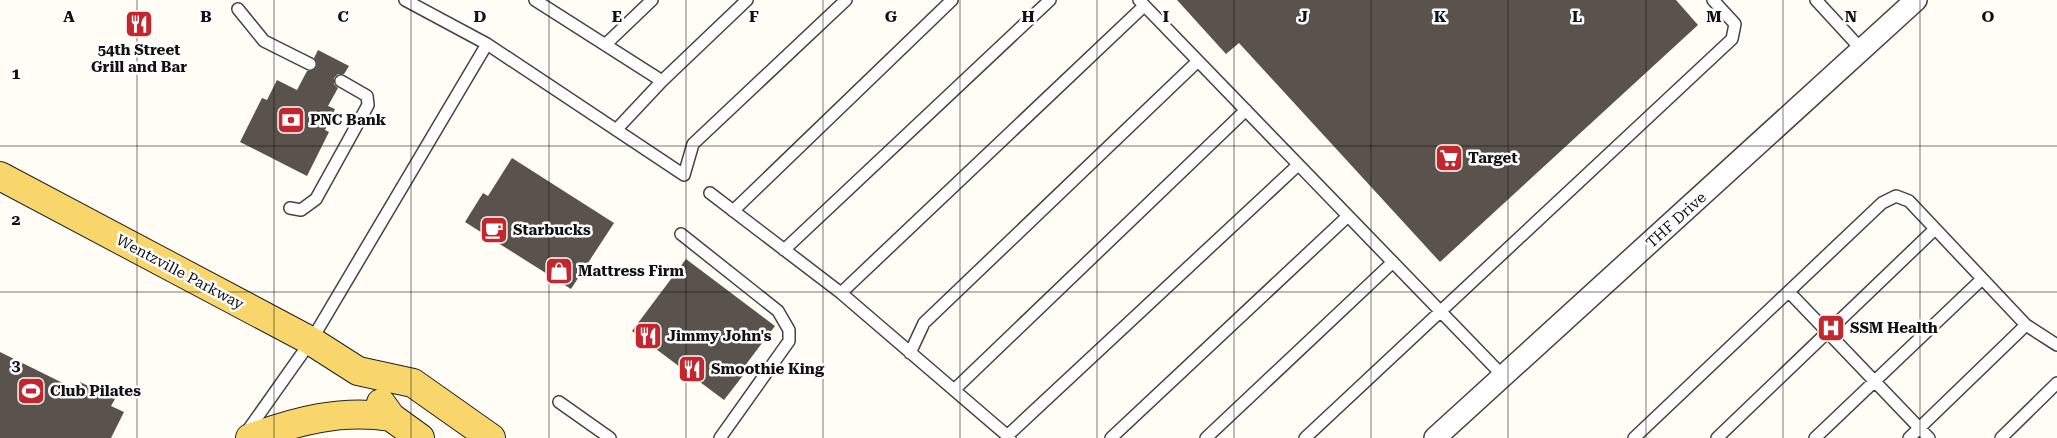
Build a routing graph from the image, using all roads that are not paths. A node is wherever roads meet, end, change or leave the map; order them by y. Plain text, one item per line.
1 (405, 0) edge
2 (652, 0) edge
3 (747, 0) edge
4 (846, 0) edge
5 (952, 0) edge
6 (1050, 0) edge
7 (1713, 0) edge
8 (1816, 0) edge
9 (1916, 0) edge
10 (543, 2) edge
11 (1142, 3) edge
12 (238, 9) dead end
13 (487, 44) junction
14 (605, 44) junction
15 (1862, 50) junction
16 (1198, 61) junction
17 (310, 64) dead end
18 (341, 81) dead end
19 (662, 81) junction
20 (1246, 110) junction
21 (616, 130) junction
22 (1298, 164) junction
23 (0, 176) edge
24 (710, 193) dead end
25 (290, 208) dead end
26 (733, 211) junction
27 (1348, 216) junction
28 (1935, 229) junction
29 (681, 234) dead end
30 (784, 250) junction
31 (1392, 262) junction
32 (1982, 279) junction
33 (1789, 292) junction
34 (841, 293) junction
35 (1439, 311) junction
36 (2026, 325) junction
37 (1828, 333) junction
38 (311, 341) junction
39 (2057, 345) edge
40 (910, 353) junction
41 (358, 371) junction
42 (1504, 377) junction
43 (1875, 382) junction
44 (2057, 383) edge
45 (954, 390) junction
46 (558, 402) dead end
47 (391, 417) junction
48 (1920, 428) junction
49 (1008, 437) edge
50 (243, 438) edge
51 (250, 438) edge
52 (420, 438) edge
53 (491, 438) edge
54 (610, 438) edge
55 (720, 438) edge
56 (1110, 438) edge
57 (1206, 438) edge
58 (1305, 438) edge
59 (1435, 438) edge
60 (1634, 438) edge
61 (1716, 438) edge
62 (1816, 438) edge
63 (1909, 438) edge
64 (1929, 438) edge
65 (2000, 438) edge

1 - 13 lane
2 - 14 lane
3 - 19 lane
4 - 21 lane
5 - 26 lane
6 - 30 lane
7 - 35 lane
8 - 15 lane
9 - 15 street, THF Drive
10 - 14 lane
11 - 16 lane
11 - 34 lane
12 - 17 lane
13 - 21 lane
13 - 38 lane
14 - 19 lane
15 - 42 street, THF Drive
16 - 20 lane
16 - 40 lane
18 - 25 lane
19 - 21 lane
20 - 22 lane
20 - 45 lane
22 - 27 lane
22 - 49 lane
23 - 38 main road, Wentzville Parkway
24 - 26 lane
26 - 30 lane
27 - 31 lane
27 - 56 lane
28 - 32 lane
28 - 33 lane
28 - 37 lane
29 - 55 lane
30 - 34 lane
31 - 35 lane
31 - 57 lane
32 - 36 lane
32 - 43 lane
33 - 37 lane
33 - 60 lane
34 - 40 lane
35 - 42 lane
35 - 58 lane
36 - 39 lane
36 - 48 lane
37 - 43 lane
37 - 61 lane
38 - 41 main road, Wentzville Parkway
38 - 50 lane
40 - 45 lane
41 - 47 main road, Wentzville Parkway
41 - 53 main road, Wentzville Parkway
42 - 59 street, THF Drive
43 - 48 lane
43 - 62 lane
44 - 65 lane
45 - 49 lane
46 - 54 lane
47 - 51 main road
47 - 52 main road, Wentzville Parkway
48 - 63 lane
48 - 64 lane

